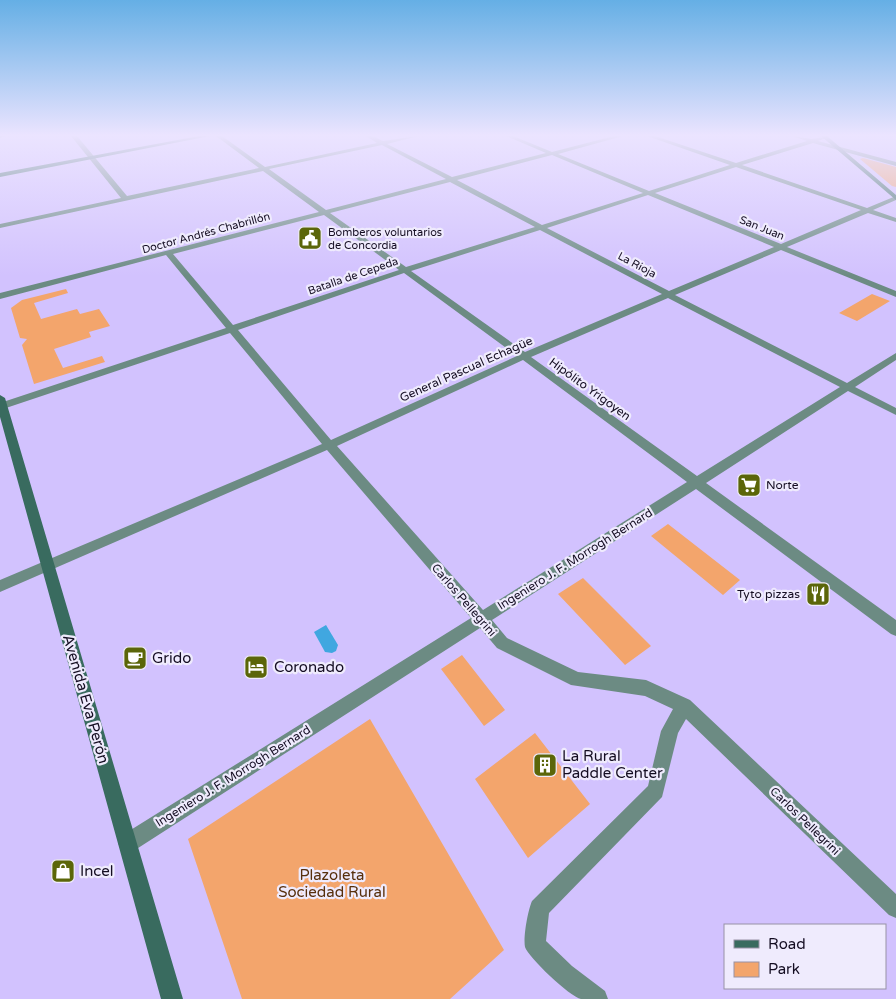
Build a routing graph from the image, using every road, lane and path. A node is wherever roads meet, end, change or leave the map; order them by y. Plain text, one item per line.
1 (112, 183) edge
2 (196, 183) edge
3 (284, 183) edge
4 (436, 183) edge
5 (457, 183) edge
6 (624, 183) edge
7 (681, 183) edge
8 (788, 183) edge
9 (878, 183) edge
10 (649, 193) junction
11 (125, 198) junction
12 (896, 198) edge
13 (868, 210) junction
14 (325, 212) junction
15 (896, 220) edge
16 (0, 226) edge
17 (541, 227) junction
18 (781, 247) junction
19 (168, 253) junction
20 (406, 270) junction
21 (896, 294) edge
22 (669, 295) junction
23 (0, 296) edge
24 (232, 329) junction
25 (524, 356) junction
26 (896, 356) edge
27 (847, 387) junction
28 (1, 404) edge
29 (896, 412) edge
30 (329, 444) junction
31 (695, 482) junction
32 (48, 566) junction
33 (0, 586) edge
34 (480, 619) junction
35 (896, 629) edge
36 (684, 706) junction
37 (128, 843) junction
38 (894, 900) edge
39 (172, 999) edge
40 (596, 999) edge

1 - 11 street
2 - 11 street
3 - 14 street, Hipólito Yrigoyen
4 - 14 street, Doctor Andrés Chabrillón
5 - 17 street, La Rioja
6 - 10 street, San Juan
7 - 10 street, Batalla de Cepeda
8 - 13 street
9 - 12 main road
10 - 17 street, Batalla de Cepeda
10 - 18 street, San Juan
11 - 16 street
12 - 13 street, General Pascual Echagüe
13 - 15 street
13 - 18 street, General Pascual Echagüe
14 - 19 street, Doctor Andrés Chabrillón
14 - 20 street, Hipólito Yrigoyen
17 - 20 street, Batalla de Cepeda
17 - 22 street, La Rioja
18 - 21 street, San Juan
18 - 22 street, General Pascual Echagüe
19 - 23 street, Doctor Andrés Chabrillón
19 - 24 street, Carlos Pellegrini
20 - 24 street, Batalla de Cepeda
20 - 25 street, Hipólito Yrigoyen
22 - 25 street, General Pascual Echagüe
22 - 27 street, La Rioja
24 - 28 street, Batalla de Cepeda
24 - 30 street, Carlos Pellegrini
25 - 30 street, General Pascual Echagüe
25 - 31 street, Hipólito Yrigoyen
26 - 27 street, Ingeniero J. F. Morrogh Bernard
27 - 29 street, La Rioja
27 - 31 street, Ingeniero J. F. Morrogh Bernard
28 - 32 main road, Avenida Eva Perón
30 - 32 street, General Pascual Echagüe
30 - 34 street, Carlos Pellegrini
31 - 34 street, Ingeniero J. F. Morrogh Bernard
31 - 35 street, Hipólito Yrigoyen
32 - 33 street, General Pascual Echagüe
32 - 37 main road, Avenida Eva Perón
34 - 36 street, Carlos Pellegrini
34 - 37 street, Ingeniero J. F. Morrogh Bernard
36 - 38 street, Carlos Pellegrini
36 - 40 street
37 - 39 main road, Avenida Eva Perón

